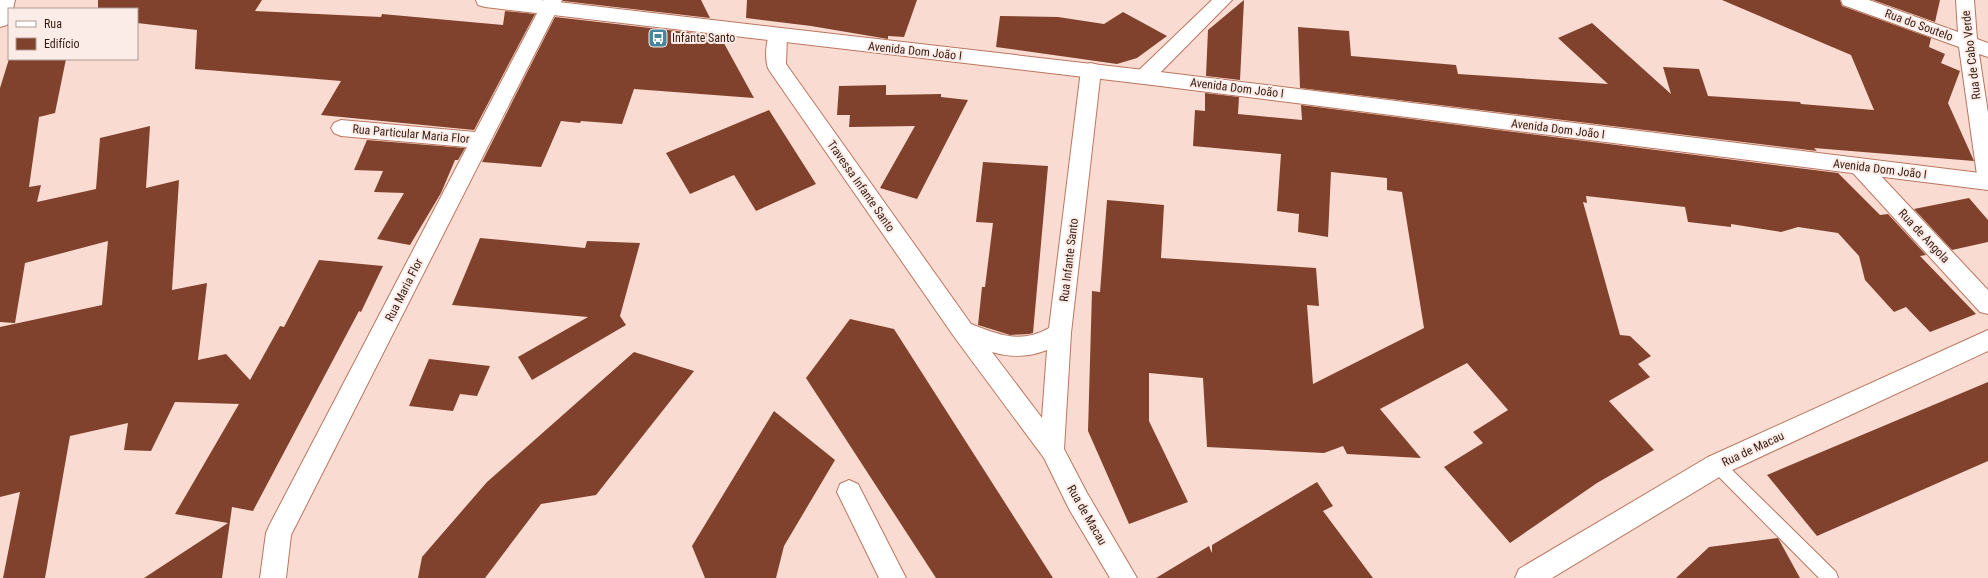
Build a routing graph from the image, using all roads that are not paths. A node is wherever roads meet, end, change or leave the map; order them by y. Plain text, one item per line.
1 (6, 0) edge
2 (485, 0) edge
3 (1223, 0) edge
4 (1850, 0) edge
5 (1965, 0) edge
6 (551, 4) edge
7 (0, 20) edge
8 (778, 35) junction
9 (1968, 42) junction
10 (1988, 50) edge
11 (1092, 70) junction
12 (1144, 77) junction
13 (341, 128) dead end
14 (481, 140) junction
15 (1860, 167) junction
16 (1988, 182) edge
17 (1988, 305) edge
18 (963, 331) junction
19 (1060, 333) junction
20 (1988, 340) edge
21 (1052, 450) junction
22 (1717, 465) junction
23 (849, 492) dead end
24 (273, 578) edge
25 (893, 578) edge
26 (1124, 578) edge
27 (1528, 578) edge
28 (1830, 578) edge

1 - 7 street
2 - 6 street, Avenida Dom João I
3 - 12 street
4 - 9 street, Rua do Soutelo
5 - 9 street, Rua de Cabo Verde
6 - 8 street, Avenida Dom João I
6 - 14 street, Rua Maria Flor
8 - 11 street, Avenida Dom João I
8 - 18 street, Travessa Infante Santo
9 - 10 street, Rua do Soutelo
9 - 16 street, Rua de Cabo Verde
11 - 12 street, Avenida Dom João I
11 - 19 street, Rua Infante Santo
12 - 15 street, Avenida Dom João I
13 - 14 street, Rua Particular Maria Flor
14 - 24 street, Rua Maria Flor
15 - 16 street, Avenida Dom João I
15 - 17 street, Rua de Angola
18 - 19 street
18 - 21 street, Travessa Infante Santo
19 - 21 street, Rua Infante Santo
20 - 22 street, Rua de Macau
21 - 26 street, Rua de Macau
22 - 27 street, Rua de Macau
22 - 28 lane
23 - 25 street

